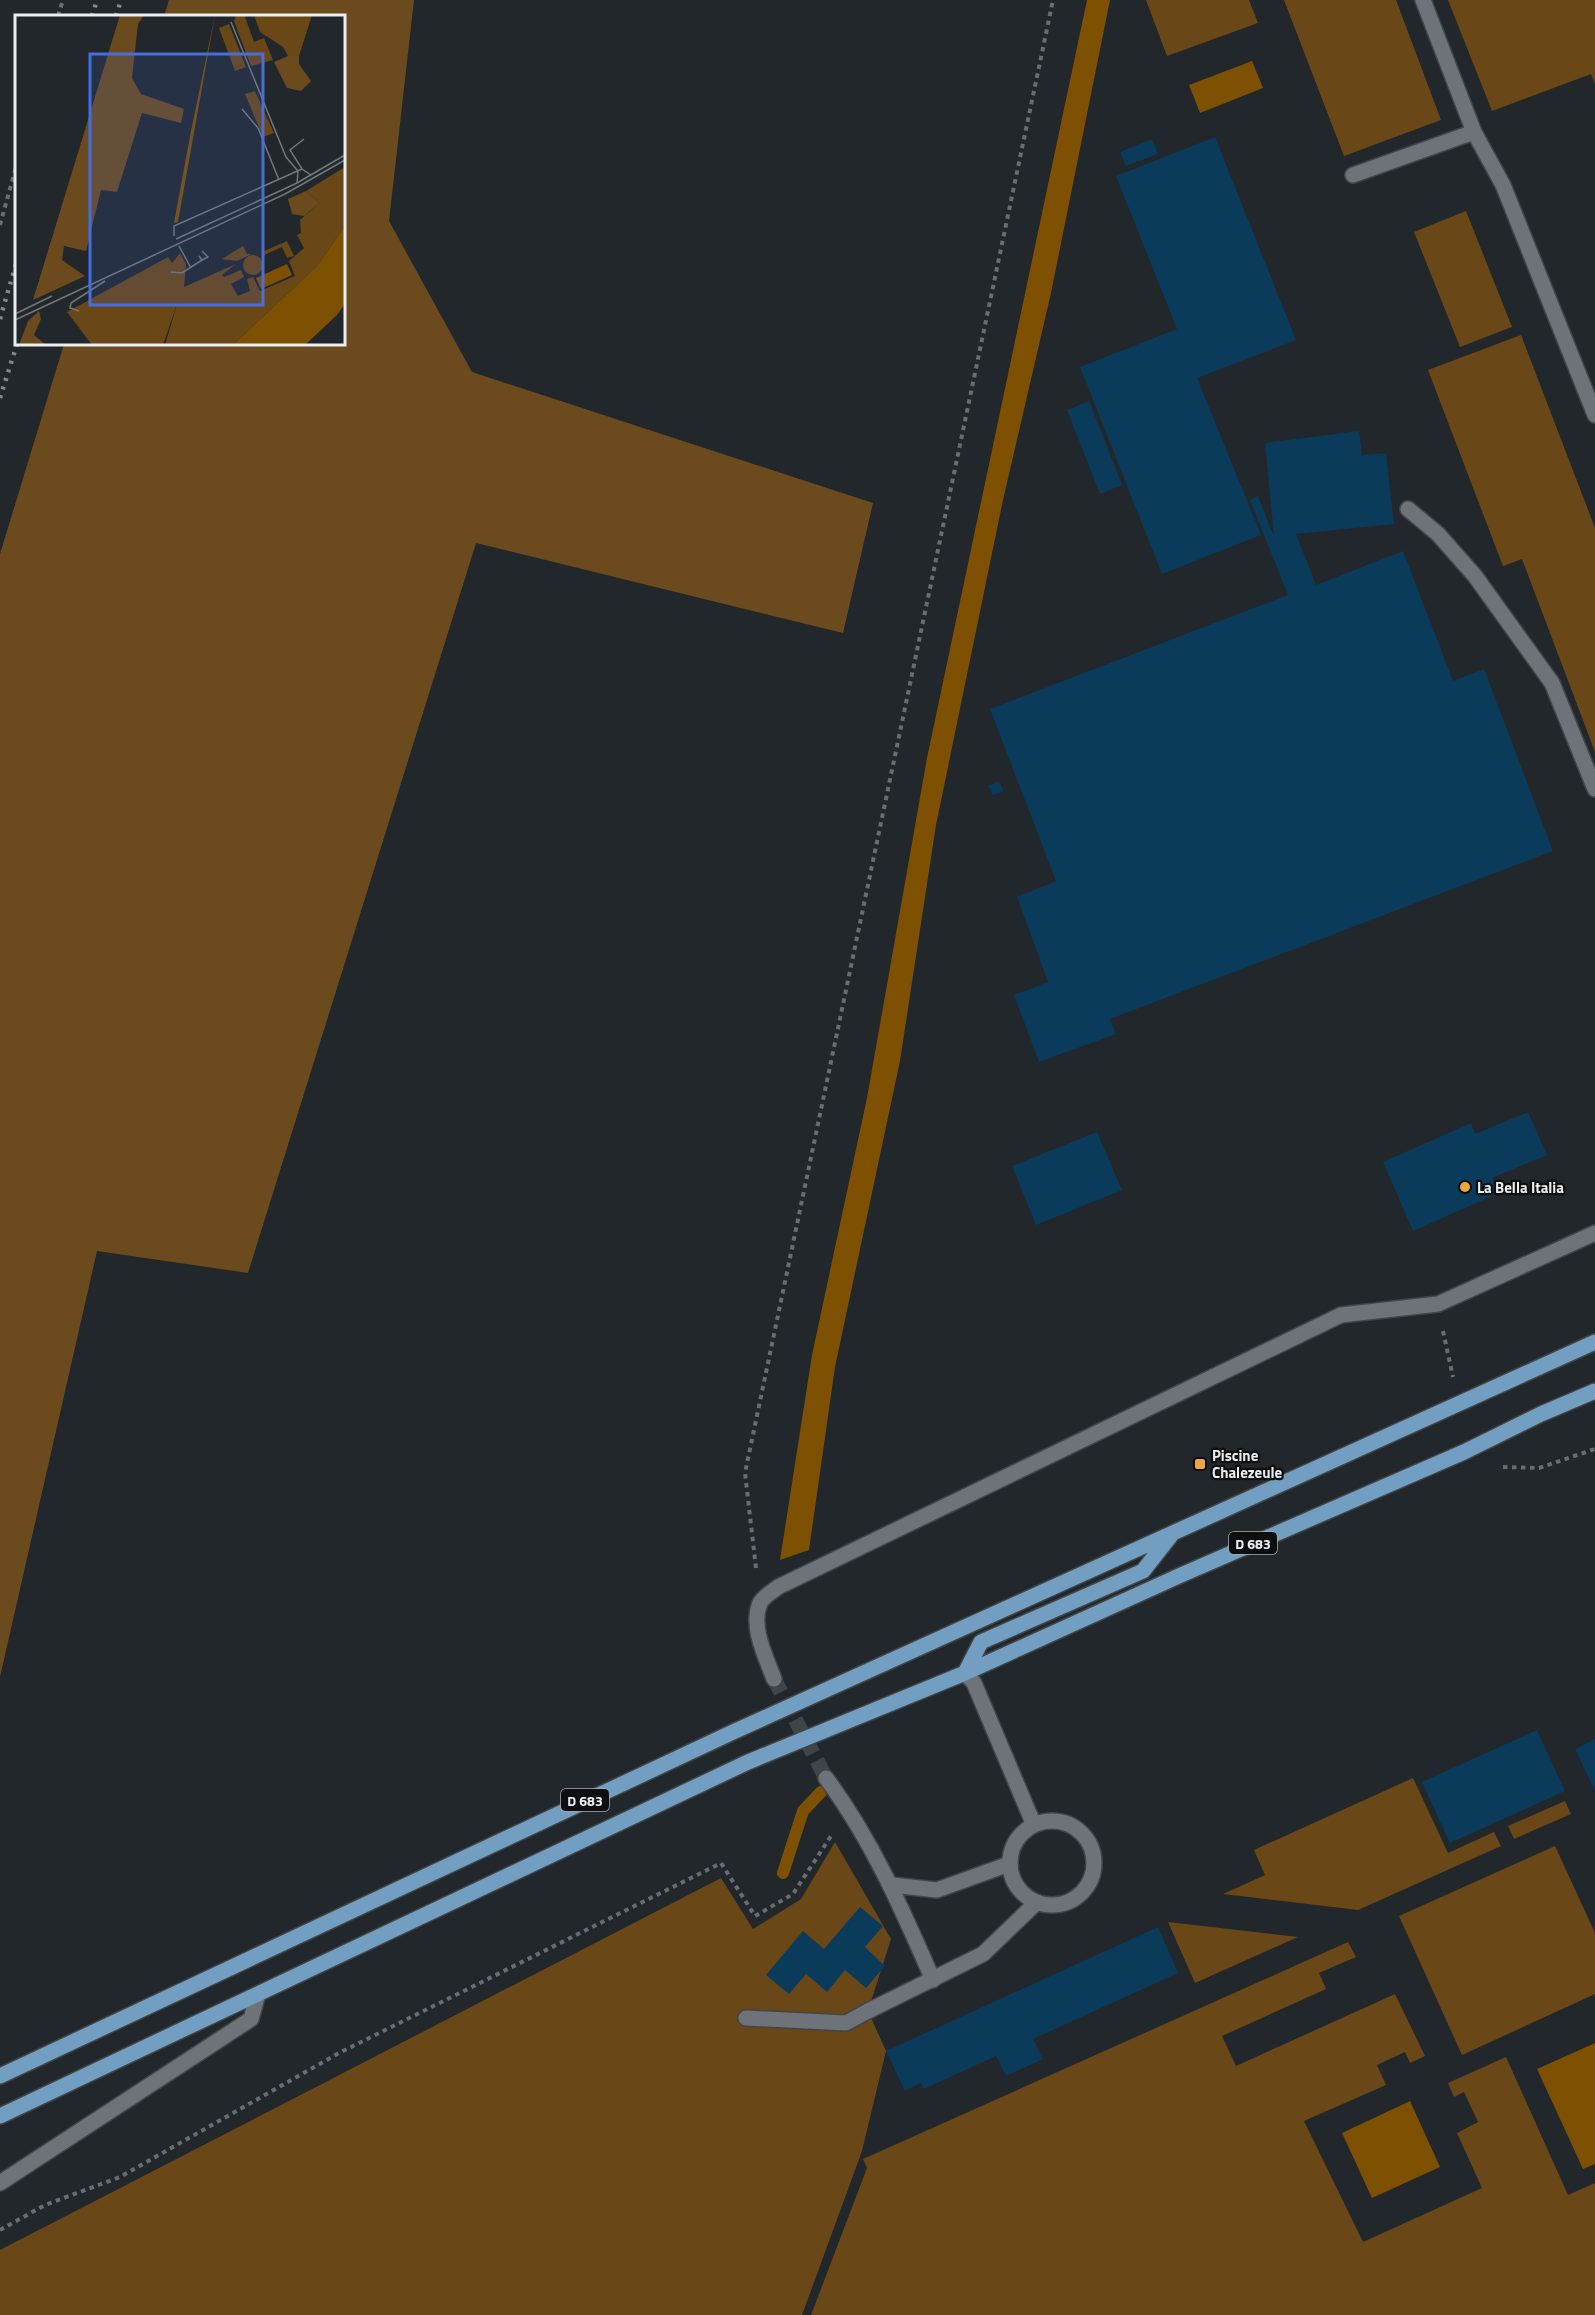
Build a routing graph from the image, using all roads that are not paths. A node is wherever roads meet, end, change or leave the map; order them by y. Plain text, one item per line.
1 (1423, 0) edge
2 (1474, 132) junction
3 (1353, 175) dead end
4 (1595, 414) edge
5 (1408, 509) dead end
6 (1595, 789) edge
7 (1595, 1233) edge
8 (1595, 1342) edge
9 (1595, 1391) edge
10 (1173, 1533) junction
11 (965, 1672) junction
12 (774, 1679) tunnel mouth
13 (826, 1778) tunnel mouth
14 (1034, 1825) junction
15 (1009, 1864) junction
16 (892, 1885) junction
17 (1036, 1902) junction
18 (933, 1980) junction
19 (258, 1994) junction
20 (746, 2018) dead end
21 (0, 2076) edge
22 (0, 2116) edge
23 (0, 2183) edge

1 - 2 street
2 - 3 street
2 - 4 street
5 - 6 street
7 - 12 street
8 - 10 main road, D 683
9 - 11 main road, D 683
10 - 11 main road
10 - 21 main road, D 683
11 - 14 street
11 - 19 main road, D 683
13 - 16 street
14 - 15 street
14 - 17 street
15 - 16 street
15 - 17 street
16 - 18 street
17 - 18 street
18 - 20 street
19 - 22 main road, D 683
19 - 23 street

